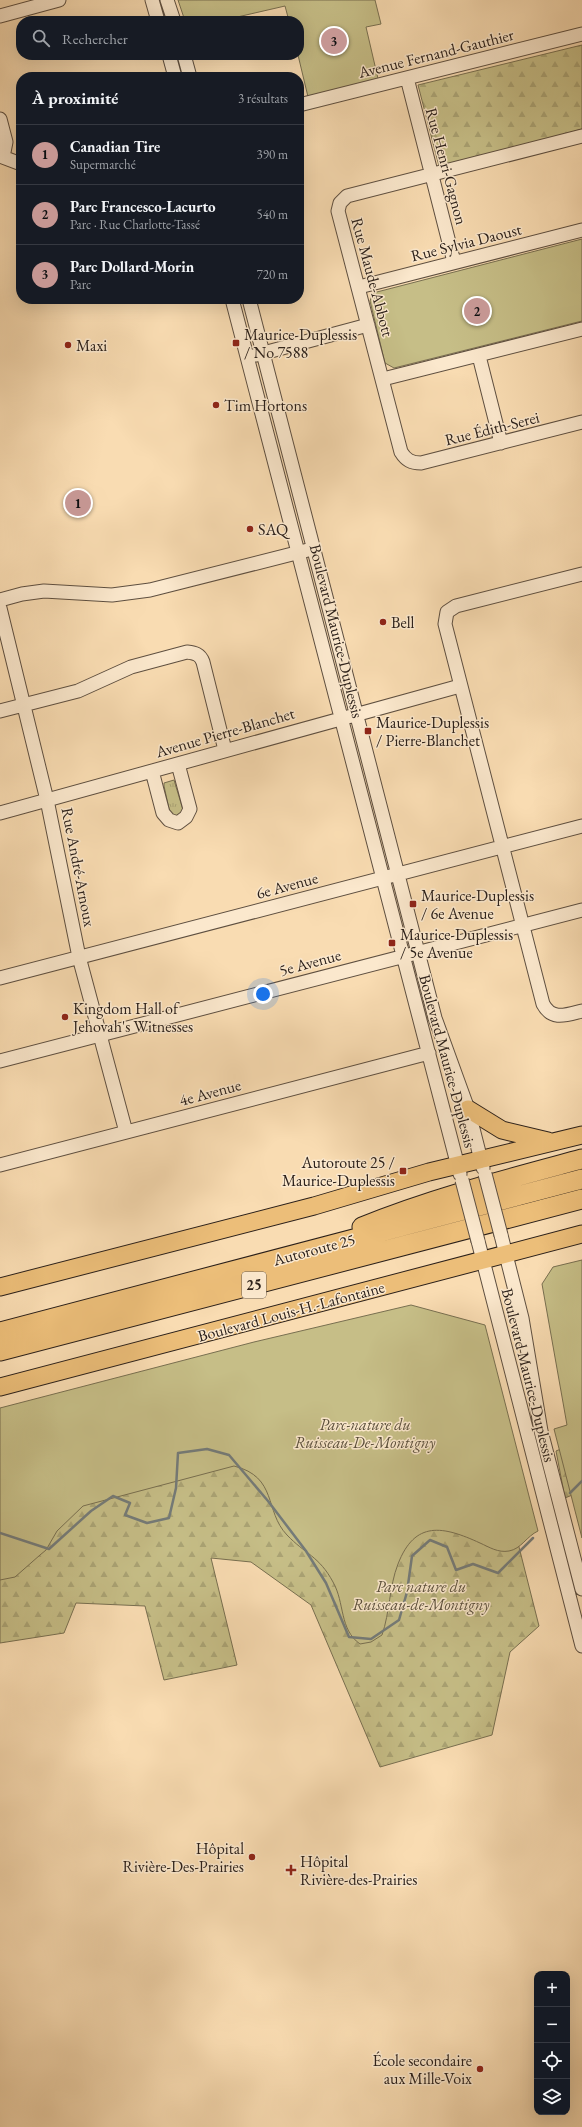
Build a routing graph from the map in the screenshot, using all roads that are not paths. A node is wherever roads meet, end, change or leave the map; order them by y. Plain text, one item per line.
1 (59, 0) edge
2 (152, 0) edge
3 (167, 0) edge
4 (0, 16) edge
5 (157, 16) edge
6 (172, 16) edge
7 (582, 34) edge
8 (170, 60) edge
9 (185, 60) edge
10 (174, 72) edge
11 (189, 72) edge
12 (406, 78) junction
13 (304, 104) edge
14 (0, 119) edge
15 (582, 136) edge
16 (2, 157) edge
17 (16, 162) edge
18 (432, 174) junction
19 (582, 230) edge
20 (454, 262) junction
21 (360, 287) junction
22 (233, 304) edge
23 (249, 304) edge
24 (368, 325) junction
25 (582, 329) edge
26 (262, 353) junction
27 (479, 356) junction
28 (248, 357) junction
29 (383, 379) junction
30 (582, 422) edge
31 (501, 443) junction
32 (409, 461) joint
33 (313, 549) junction
34 (299, 552) junction
35 (582, 574) edge
36 (0, 600) edge
37 (0, 608) edge
38 (460, 686) junction
39 (24, 705) junction
40 (0, 711) edge
41 (356, 713) junction
42 (341, 717) junction
43 (225, 750) junction
44 (178, 764) junction
45 (152, 771) junction
46 (48, 800) junction
47 (0, 813) edge
48 (582, 826) edge
49 (501, 847) junction
50 (398, 875) junction
51 (383, 878) junction
52 (582, 910) edge
53 (521, 925) junction
54 (418, 952) junction
55 (402, 956) junction
56 (79, 957) junction
57 (0, 978) edge
58 (582, 1011) edge
59 (100, 1035) junction
60 (429, 1053) junction
61 (0, 1061) edge
62 (468, 1109) junction
63 (126, 1132) junction
64 (582, 1135) edge
65 (552, 1142) junction
66 (582, 1159) edge
67 (0, 1165) edge
68 (483, 1166) junction
69 (460, 1172) junction
70 (582, 1179) edge
71 (582, 1199) edge
72 (582, 1234) edge
73 (506, 1254) junction
74 (288, 1256) junction
75 (483, 1261) junction
76 (0, 1287) edge
77 (0, 1332) edge
78 (0, 1351) edge
79 (0, 1387) edge
80 (582, 1589) edge
81 (578, 1615) edge
82 (582, 1646) edge

1 - 4 street
2 - 5 street
3 - 6 street
7 - 12 street, Avenue Fernand-Gauthier
8 - 10 street
9 - 11 street
12 - 13 street, Avenue Fernand-Gauthier
12 - 18 street, Rue Henri-Gagnon
14 - 16 street
15 - 18 street, Rue Maude-Abbott
16 - 17 street
18 - 20 street, Rue Henri-Gagnon
18 - 21 street, Rue Maude-Abbott
19 - 20 street, Rue Sylvia Daoust
20 - 21 street, Rue Sylvia Daoust
21 - 24 street, Rue Maude-Abbott
22 - 28 street, Boulevard Maurice-Duplessis
23 - 26 street, Boulevard Maurice-Duplessis
24 - 26 street
24 - 29 street, Rue Maude-Abbott
25 - 27 street
26 - 28 street
26 - 33 street, Boulevard Maurice-Duplessis
27 - 29 street
27 - 31 street
28 - 34 street, Boulevard Maurice-Duplessis
29 - 32 street, Rue Maude-Abbott
30 - 31 street, Rue Édith-Serei
31 - 32 street, Rue Édith-Serei
33 - 34 street
33 - 41 street, Boulevard Maurice-Duplessis
34 - 36 street
34 - 42 street, Boulevard Maurice-Duplessis
35 - 38 street
37 - 39 street, Rue André-Arnoux
38 - 41 street, Avenue Pierre-Blanchet
38 - 49 street
39 - 40 street
39 - 43 street
39 - 46 street, Rue André-Arnoux
41 - 42 street, Avenue Pierre-Blanchet
41 - 50 street, Boulevard Maurice-Duplessis
42 - 43 street, Avenue Pierre-Blanchet
42 - 51 street, Boulevard Maurice-Duplessis
43 - 44 street, Avenue Pierre-Blanchet
44 - 45 street, Avenue Pierre-Blanchet
44 - 45 street
45 - 46 street, Avenue Pierre-Blanchet
46 - 47 street, Avenue Pierre-Blanchet
46 - 56 street, Rue André-Arnoux
48 - 49 street, 6e Avenue
49 - 50 street, 6e Avenue
49 - 53 street
50 - 51 street, 6e Avenue
50 - 54 street, Boulevard Maurice-Duplessis
51 - 55 street, Boulevard Maurice-Duplessis
51 - 56 street, 6e Avenue
52 - 53 street, 5e Avenue
53 - 54 street, 5e Avenue
53 - 58 street
54 - 55 street, 5e Avenue
54 - 62 street, Boulevard Maurice-Duplessis
55 - 59 street, 5e Avenue
55 - 60 street, Boulevard Maurice-Duplessis
56 - 57 street, 6e Avenue
56 - 59 street, Rue André-Arnoux
59 - 61 street, 5e Avenue
59 - 63 street, Rue André-Arnoux
60 - 63 street, 4e Avenue
60 - 69 street, Boulevard Maurice-Duplessis
62 - 65 main road
62 - 68 street, Boulevard Maurice-Duplessis
63 - 67 street, 4e Avenue
64 - 65 main road
65 - 68 main road
66 - 74 highway
68 - 69 main road
68 - 73 street, Boulevard Maurice-Duplessis, bridge
69 - 75 street, Boulevard Maurice-Duplessis, bridge
69 - 76 main road
70 - 74 highway, Autoroute 25 / 25
71 - 78 highway, Autoroute 25 / 25
72 - 73 main road, Boulevard Louis-H.-Lafontaine
73 - 75 main road, Boulevard Louis-H.-Lafontaine
73 - 80 street, Boulevard Maurice-Duplessis
74 - 77 highway, Autoroute 25 / 25
75 - 79 main road, Boulevard Louis-H.-Lafontaine
75 - 81 street, Boulevard Maurice-Duplessis
81 - 82 street, Boulevard Maurice-Duplessis

